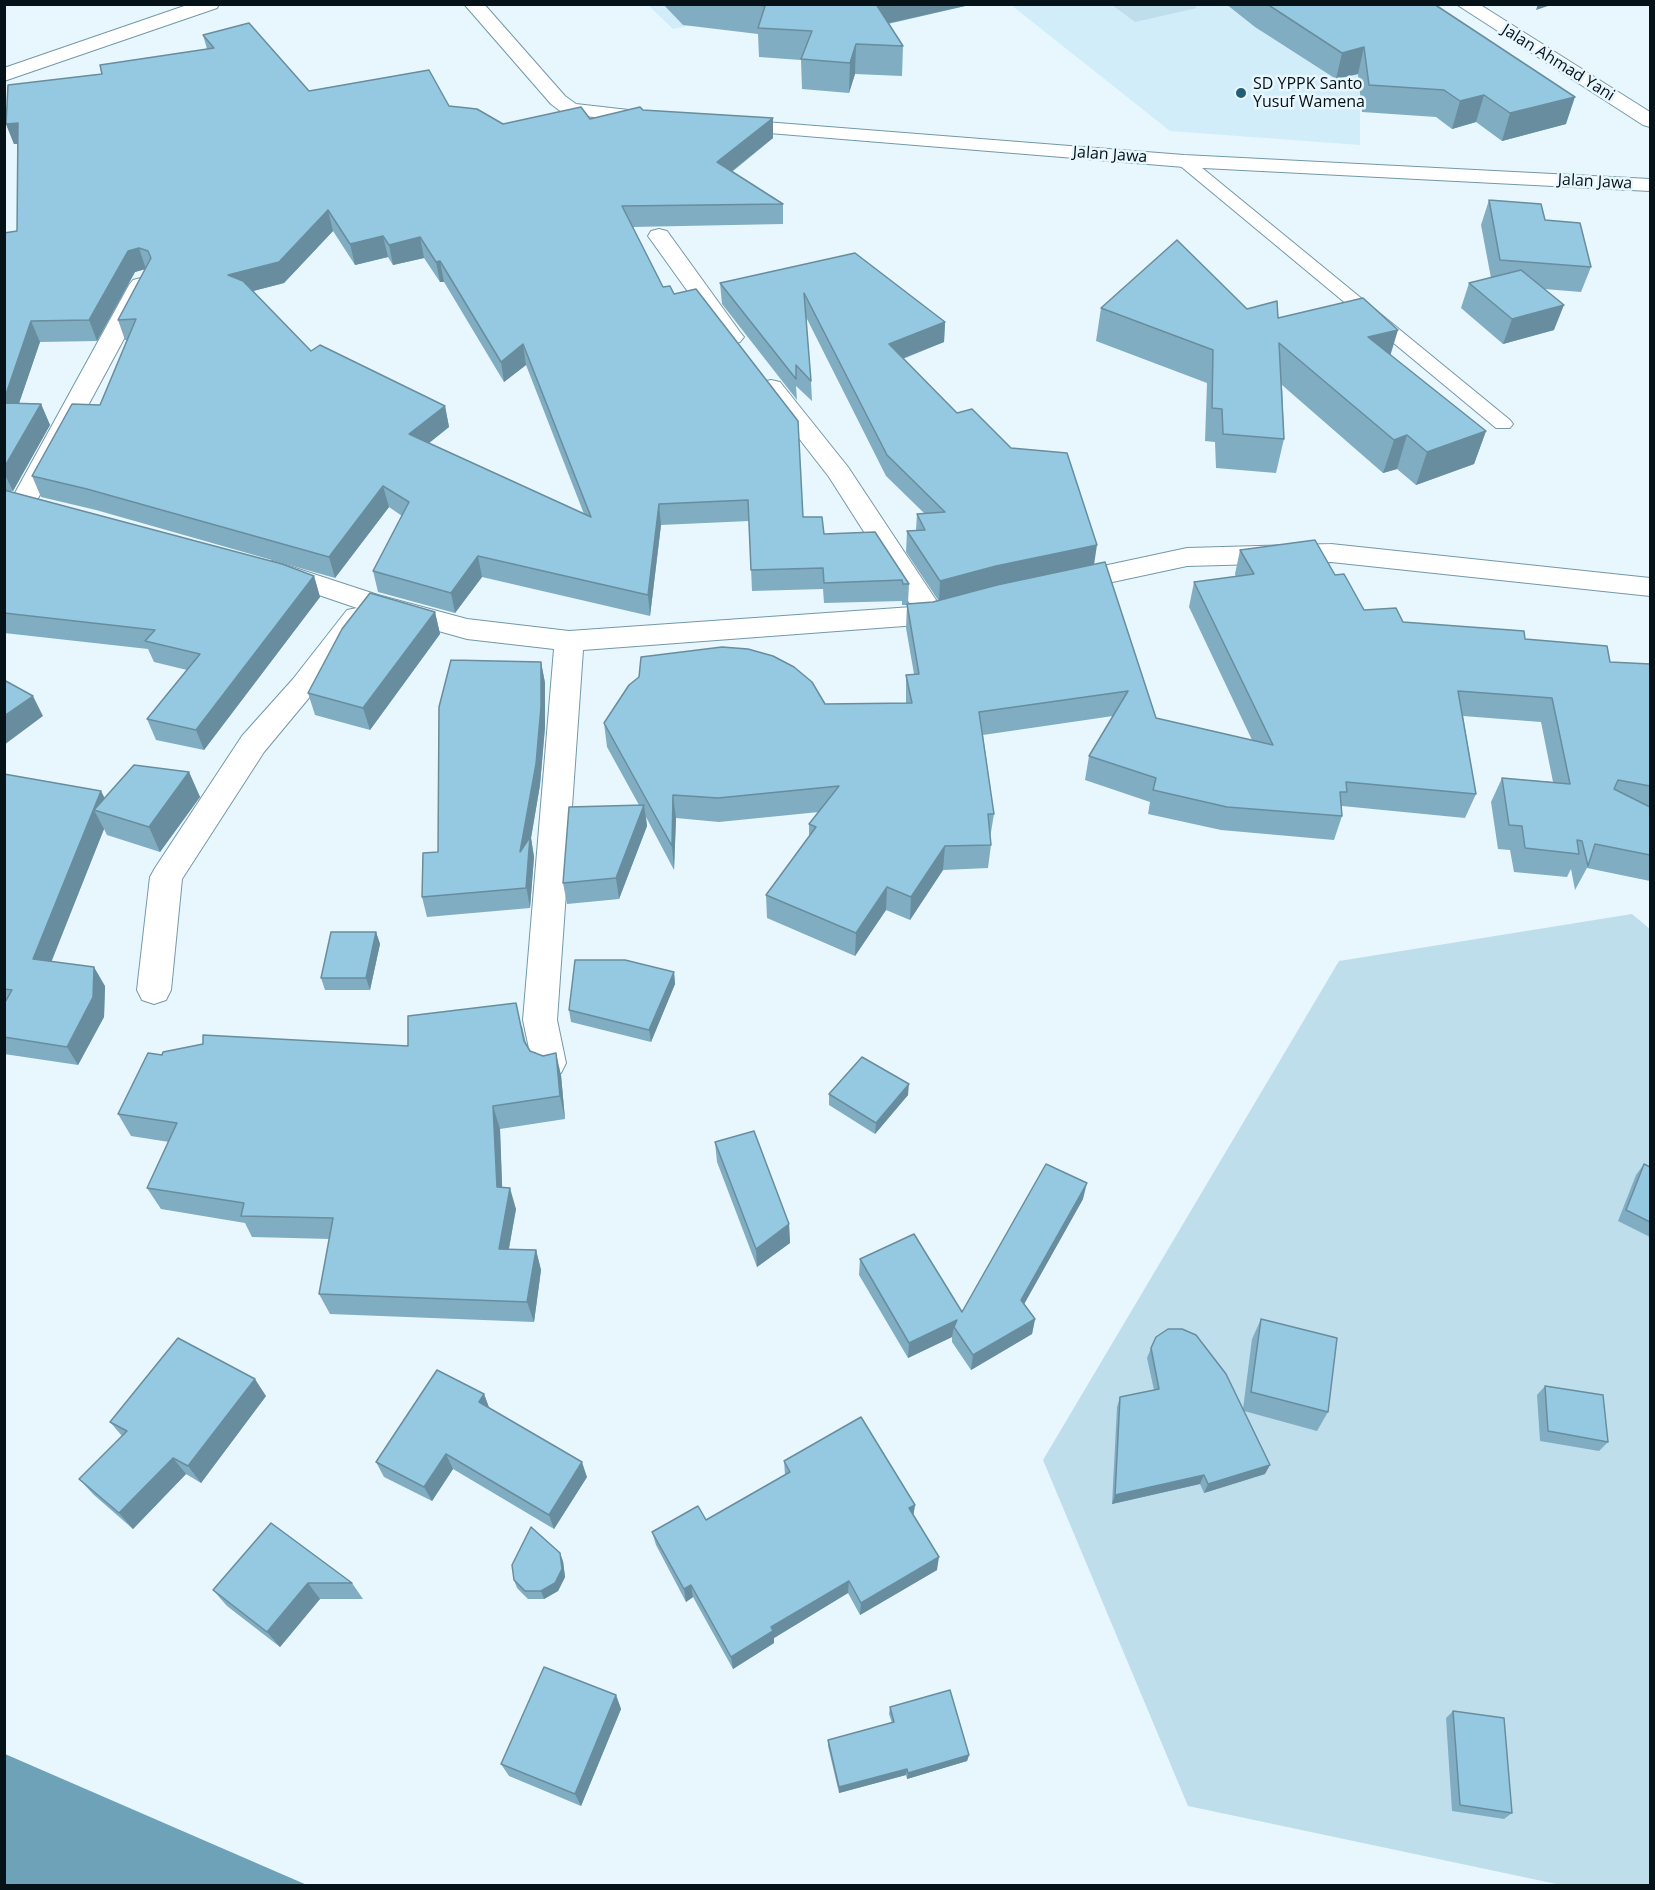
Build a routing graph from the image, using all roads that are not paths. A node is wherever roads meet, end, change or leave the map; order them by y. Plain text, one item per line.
1 (210, 4) edge
2 (473, 4) edge
3 (1465, 4) edge
4 (4, 75) edge
5 (672, 120) edge
6 (1650, 121) edge
7 (708, 123) edge
8 (1184, 161) junction
9 (1650, 185) edge
10 (659, 237) dead end
11 (145, 278) edge
12 (1503, 424) dead end
13 (24, 503) edge
14 (254, 565) edge
15 (1650, 587) edge
16 (1039, 588) edge
17 (369, 602) junction
18 (973, 604) edge
19 (931, 615) junction
20 (569, 641) junction
21 (154, 990) dead end
22 (549, 1063) edge

1 - 4 street
2 - 5 street
3 - 6 street, Jalan Ahmad Yani
7 - 8 street, Jalan Jawa
8 - 9 street, Jalan Jawa
8 - 12 lane
10 - 19 street
11 - 13 street
14 - 17 street
15 - 16 street
17 - 20 street
17 - 21 street
18 - 19 street
19 - 20 street
20 - 22 street

